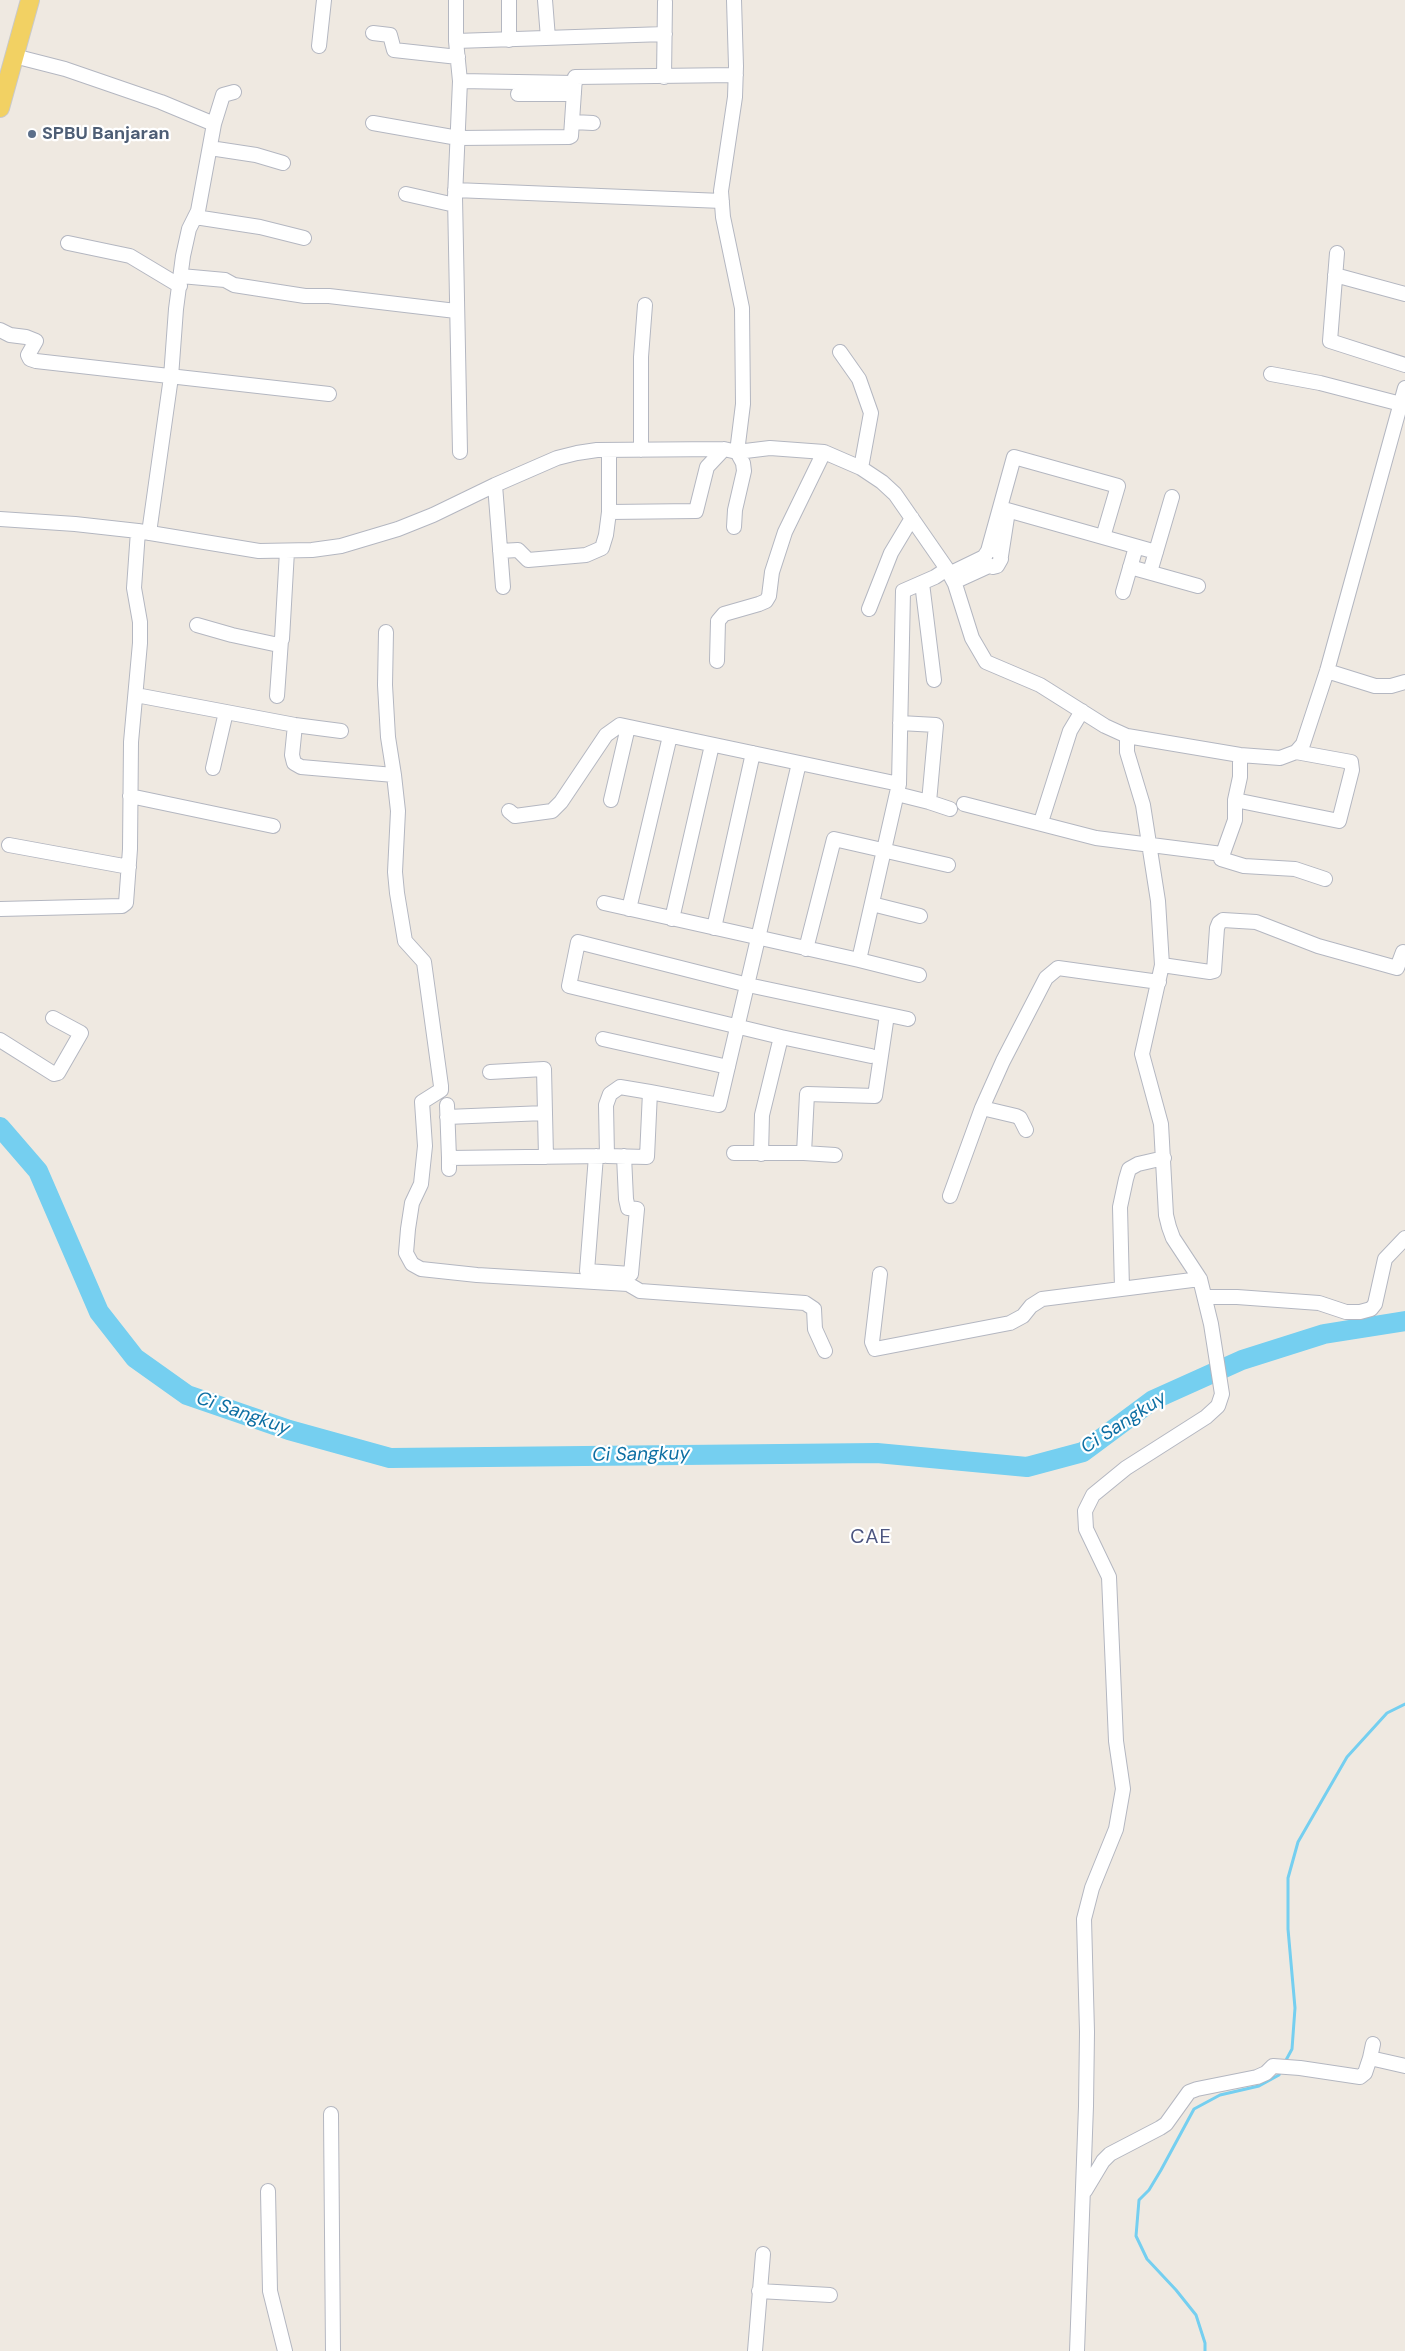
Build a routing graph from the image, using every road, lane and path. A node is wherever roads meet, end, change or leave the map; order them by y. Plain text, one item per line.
1 (30, 0) edge
2 (324, 0) edge
3 (456, 0) edge
4 (509, 0) edge
5 (545, 0) edge
6 (734, 0) edge
7 (666, 2) dead end
8 (373, 33) dead end
9 (665, 34) junction
10 (548, 38) junction
11 (509, 40) junction
12 (456, 41) junction
13 (319, 46) dead end
14 (14, 56) junction
15 (458, 57) junction
16 (736, 75) junction
17 (664, 77) junction
18 (460, 81) junction
19 (574, 89) junction
20 (234, 92) dead end
21 (518, 94) dead end
22 (0, 108) edge
23 (572, 122) junction
24 (373, 123) dead end
25 (593, 123) dead end
26 (214, 124) junction
27 (458, 138) junction
28 (210, 148) junction
29 (283, 163) dead end
30 (455, 190) junction
31 (406, 194) dead end
32 (722, 201) junction
33 (455, 205) junction
34 (195, 217) junction
35 (304, 238) dead end
36 (68, 243) dead end
37 (1337, 253) dead end
38 (1335, 275) junction
39 (180, 281) junction
40 (1405, 294) edge
41 (645, 305) dead end
42 (456, 311) junction
43 (0, 330) edge
44 (840, 352) dead end
45 (1405, 366) edge
46 (1271, 374) dead end
47 (171, 377) junction
48 (1405, 388) edge
49 (329, 394) dead end
50 (1401, 404) junction
51 (1399, 434) edge
52 (610, 450) junction
53 (641, 450) junction
54 (730, 450) junction
55 (460, 452) dead end
56 (824, 452) junction
57 (861, 468) junction
58 (494, 485) junction
59 (1172, 497) dead end
60 (1004, 510) junction
61 (609, 512) junction
62 (912, 518) junction
63 (0, 519) edge
64 (734, 527) dead end
65 (144, 532) junction
66 (1103, 538) junction
67 (1136, 547) junction
68 (287, 552) junction
69 (500, 552) junction
70 (1156, 552) junction
71 (1130, 567) junction
72 (1150, 572) junction
73 (950, 575) junction
74 (922, 583) junction
75 (1198, 586) dead end
76 (504, 587) dead end
77 (1123, 592) dead end
78 (869, 609) dead end
79 (197, 625) dead end
80 (386, 632) dead end
81 (281, 640) junction
82 (717, 661) dead end
83 (1326, 671) junction
84 (934, 680) dead end
85 (1405, 682) edge
86 (136, 695) junction
87 (277, 696) dead end
88 (1082, 711) junction
89 (226, 712) junction
90 (900, 723) junction
91 (295, 725) junction
92 (628, 726) junction
93 (341, 731) dead end
94 (670, 736) junction
95 (1127, 736) junction
96 (712, 745) junction
97 (1296, 752) junction
98 (753, 753) junction
99 (1240, 755) junction
100 (799, 762) junction
101 (213, 768) dead end
102 (394, 774) junction
103 (898, 789) junction
104 (130, 796) junction
105 (611, 800) dead end
106 (1235, 800) junction
107 (929, 802) junction
108 (964, 804) dead end
109 (950, 809) dead end
110 (509, 812) dead end
111 (1042, 822) junction
112 (273, 826) dead end
113 (1149, 844) junction
114 (9, 845) dead end
115 (884, 849) junction
116 (1222, 854) junction
117 (948, 865) dead end
118 (130, 868) junction
119 (1326, 879) dead end
120 (604, 903) dead end
121 (872, 904) junction
122 (0, 909) edge
123 (629, 909) junction
124 (920, 916) dead end
125 (672, 919) junction
126 (714, 928) junction
127 (759, 938) junction
128 (806, 949) junction
129 (1403, 952) dead end
130 (860, 960) junction
131 (1162, 965) junction
132 (1401, 969) edge
133 (919, 975) dead end
134 (1159, 982) junction
135 (748, 985) junction
136 (887, 1015) junction
137 (53, 1018) dead end
138 (908, 1019) dead end
139 (737, 1025) junction
140 (781, 1037) junction
141 (603, 1039) dead end
142 (0, 1040) edge
143 (870, 1056) dead end
144 (728, 1066) junction
145 (490, 1072) dead end
146 (650, 1092) junction
147 (982, 1108) junction
148 (545, 1114) junction
149 (1026, 1130) dead end
150 (734, 1154) dead end
151 (761, 1154) junction
152 (804, 1154) junction
153 (835, 1155) dead end
154 (602, 1156) junction
155 (624, 1156) junction
156 (546, 1157) junction
157 (1164, 1158) junction
158 (950, 1196) dead end
159 (1405, 1238) edge
160 (880, 1274) dead end
161 (1200, 1279) junction
162 (1122, 1289) junction
163 (1205, 1296) junction
164 (825, 1351) dead end
165 (1405, 2066) edge
166 (331, 2114) dead end
167 (268, 2191) dead end
168 (1084, 2193) junction
169 (763, 2254) dead end
170 (759, 2291) junction
171 (830, 2296) dead end
172 (285, 2351) edge
173 (333, 2351) edge
174 (755, 2351) edge
175 (1077, 2351) edge

1 - 14 main road
2 - 13 street
3 - 12 street
4 - 11 street
5 - 10 street
6 - 16 street
7 - 9 street
8 - 15 street
9 - 10 street
9 - 17 street
10 - 11 street
11 - 12 street
12 - 15 street
14 - 22 main road
14 - 26 street
15 - 18 street
16 - 17 street
16 - 32 street
17 - 19 street
18 - 19 street
18 - 27 street
19 - 21 street
19 - 23 street
20 - 26 street
23 - 25 street
23 - 27 street
24 - 27 street
26 - 28 street
27 - 30 street
28 - 29 street
28 - 34 street
30 - 32 street
30 - 33 street
31 - 33 street
32 - 54 street
33 - 42 street
34 - 35 street
34 - 39 street
36 - 39 street
37 - 38 street
38 - 40 street
38 - 45 street
39 - 42 street
39 - 47 street
41 - 53 street
42 - 55 street
43 - 47 street
44 - 57 street
46 - 50 street
47 - 49 street
47 - 65 street
48 - 50 street
50 - 51 street
51 - 83 street
52 - 53 street
52 - 58 street
52 - 61 street
53 - 54 street
54 - 56 street
54 - 61 street
54 - 64 street
56 - 57 street
56 - 82 street
57 - 62 street
58 - 68 street
58 - 69 street
59 - 70 street
60 - 66 street
60 - 66 street
60 - 73 street
61 - 69 street
62 - 73 street
62 - 78 street
63 - 65 street
65 - 68 street
65 - 86 street
66 - 67 street
67 - 70 street
67 - 71 street
68 - 81 street
69 - 76 street
70 - 72 street
71 - 72 street
71 - 77 street
72 - 75 street
73 - 74 street
73 - 88 street
74 - 84 street
74 - 90 street
79 - 81 street
80 - 102 street
81 - 87 street
83 - 85 street
83 - 97 street
86 - 89 street
86 - 104 street
88 - 95 street
88 - 111 street
89 - 91 street
89 - 101 street
90 - 103 street
90 - 107 street
91 - 93 street
91 - 102 street
92 - 94 street
92 - 105 street
92 - 110 street
94 - 96 street
94 - 123 street
95 - 99 street
95 - 113 street
96 - 98 street
96 - 125 street
97 - 99 street
97 - 106 street
98 - 100 street
98 - 126 street
99 - 106 street
100 - 103 street
100 - 127 street
102 - 164 street
103 - 107 street
103 - 115 street
104 - 112 street
104 - 118 street
106 - 116 street
107 - 109 street
108 - 111 street
111 - 113 street
113 - 116 street
113 - 131 street
114 - 118 street
115 - 117 street
115 - 121 street
115 - 128 street
116 - 119 street
118 - 122 street
120 - 123 street
121 - 124 street
121 - 130 street
123 - 125 street
125 - 126 street
126 - 127 street
127 - 128 street
127 - 135 street
128 - 130 street
129 - 132 street
130 - 133 street
131 - 132 street
131 - 134 street
134 - 147 street
134 - 157 street
135 - 136 street
135 - 139 street
135 - 139 street
136 - 138 street
136 - 152 street
137 - 142 street
139 - 140 street
139 - 144 street
140 - 143 street
140 - 151 street
141 - 144 street
144 - 146 street
145 - 148 street
146 - 154 street
146 - 155 street
147 - 149 street
147 - 158 street
148 - 156 street
148 - 156 street
150 - 151 street
151 - 152 street
152 - 153 street
154 - 155 street
154 - 155 street
154 - 156 street
157 - 161 street
157 - 162 street
159 - 163 street
160 - 162 street
161 - 162 street
161 - 163 street
163 - 168 street
165 - 168 street
166 - 173 street
167 - 172 street
168 - 175 street
169 - 170 street
170 - 171 street
170 - 174 street

